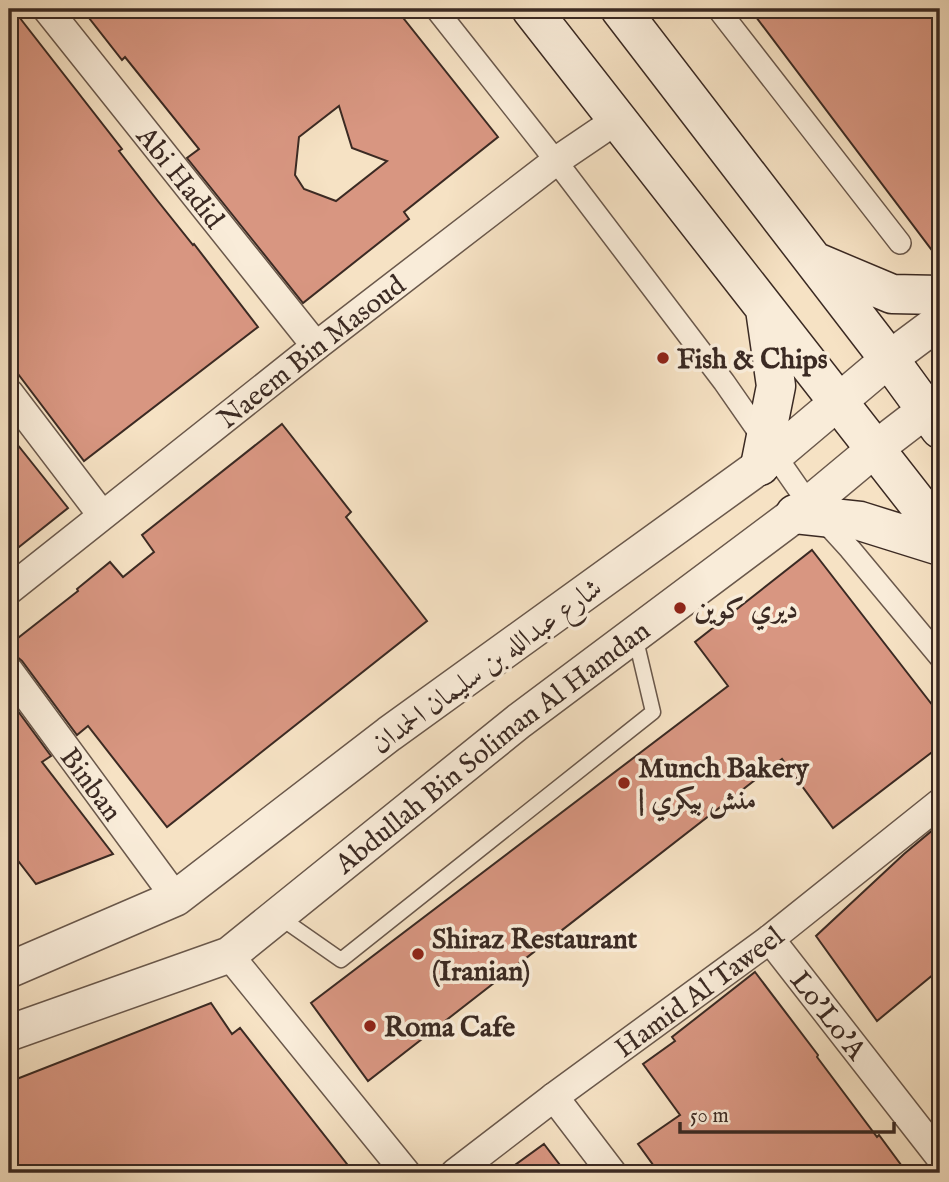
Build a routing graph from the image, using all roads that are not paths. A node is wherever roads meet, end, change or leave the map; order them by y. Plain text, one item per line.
1 (47, 9) edge
2 (436, 9) edge
3 (531, 9) edge
4 (620, 9) edge
5 (718, 9) edge
6 (618, 119) junction
7 (556, 161) junction
8 (900, 243) dead end
9 (814, 261) junction
10 (940, 295) edge
11 (764, 307) junction
12 (940, 321) edge
13 (316, 346) junction
14 (889, 359) junction
15 (9, 393) edge
16 (838, 401) junction
17 (936, 412) edge
18 (875, 449) junction
19 (766, 455) junction
20 (808, 512) junction
21 (102, 515) junction
22 (940, 532) edge
23 (940, 546) edge
24 (9, 590) edge
25 (635, 635) junction
26 (940, 657) edge
27 (9, 671) edge
28 (940, 803) edge
29 (176, 898) junction
30 (277, 916) junction
31 (770, 939) junction
32 (229, 955) junction
33 (9, 970) edge
34 (9, 1033) edge
35 (554, 1097) junction
36 (940, 1157) edge
37 (406, 1173) edge
38 (455, 1173) edge
39 (612, 1173) edge

1 - 13 street, Abi Hadid
2 - 7 street
3 - 6 main road
4 - 9 main road
5 - 8 street
6 - 7 street, Naeem Bin Masoud
6 - 11 main road
7 - 13 street, Naeem Bin Masoud
7 - 19 street
9 - 10 main road
9 - 14 main road
11 - 16 main road
11 - 19 main road
12 - 14 street, شارع عبدالله بن سليمان الحمدان
13 - 21 street, Naeem Bin Masoud
14 - 16 street, شارع عبدالله بن سليمان الحمدان
14 - 17 main road
15 - 21 street
16 - 18 main road
16 - 19 street, شارع عبدالله بن سليمان الحمدان
17 - 18 street, Abdullah Bin Soliman Al Hamdan
18 - 20 street, Abdullah Bin Soliman Al Hamdan
18 - 22 main road
19 - 20 street
19 - 29 street, شارع عبدالله بن سليمان الحمدان
20 - 23 main road
20 - 25 street, Abdullah Bin Soliman Al Hamdan
20 - 26 street
21 - 24 street, Naeem Bin Masoud
25 - 30 street, Abdullah Bin Soliman Al Hamdan
25 - 30 lane
27 - 29 street, Binban
28 - 31 street, Hamid Al Taweel
29 - 33 street, شارع عبدالله بن سليمان الحمدان
30 - 32 street, Abdullah Bin Soliman Al Hamdan
31 - 35 street, Hamid Al Taweel
31 - 36 street, Lo'Lo'A
32 - 34 street, Abdullah Bin Soliman Al Hamdan
32 - 37 street
35 - 38 street, Hamid Al Taweel
35 - 39 street

